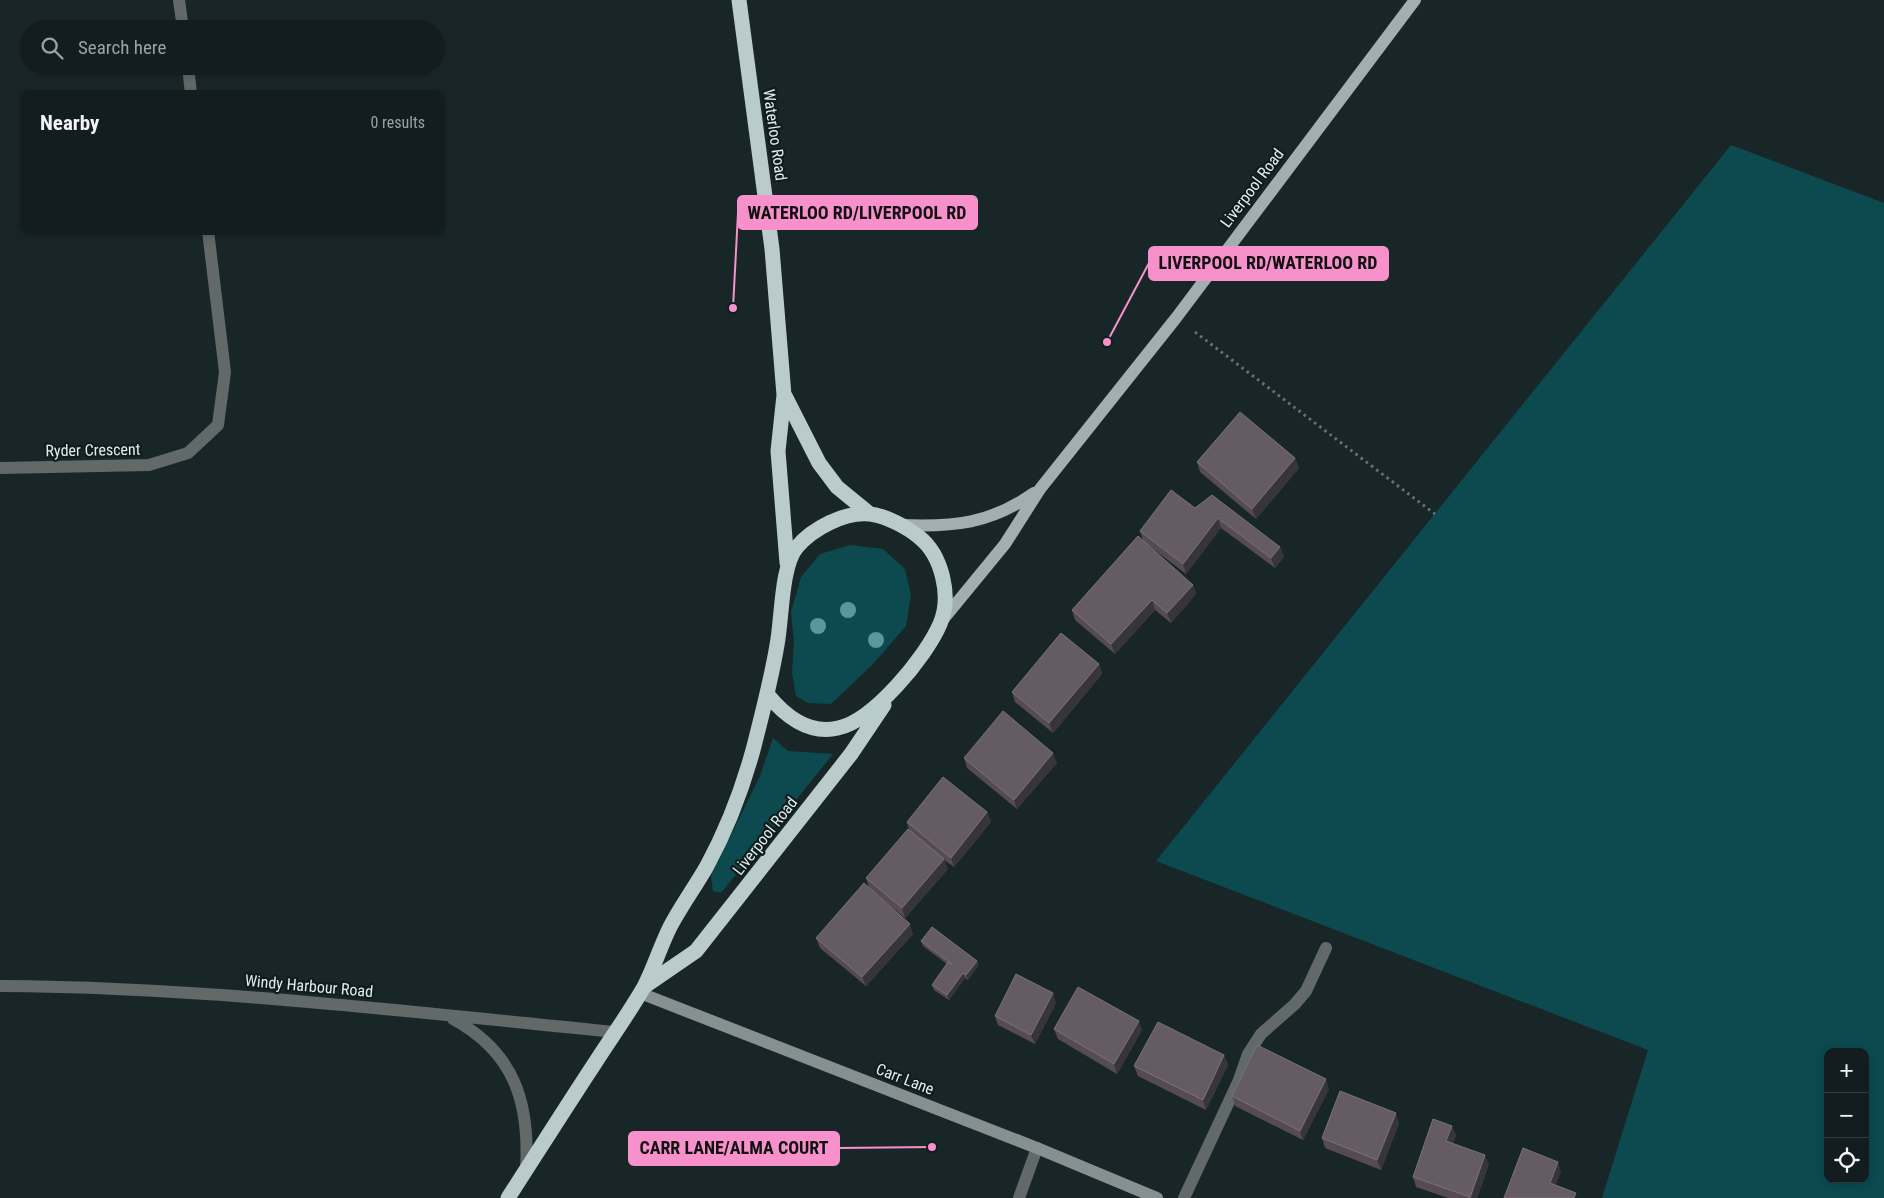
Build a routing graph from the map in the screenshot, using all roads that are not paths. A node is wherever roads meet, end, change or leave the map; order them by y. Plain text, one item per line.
1 (179, 0) edge
2 (739, 0) edge
3 (1416, 0) edge
4 (182, 20) edge
5 (189, 75) edge
6 (191, 90) edge
7 (208, 235) edge
8 (784, 395) junction
9 (0, 468) edge
10 (1040, 489) junction
11 (870, 514) junction
12 (902, 525) junction
13 (787, 568) junction
14 (940, 624) junction
15 (894, 689) junction
16 (767, 694) junction
17 (1326, 948) dead end
18 (0, 986) edge
19 (642, 990) junction
20 (447, 1016) junction
21 (615, 1032) junction
22 (1037, 1148) junction
23 (526, 1170) junction
24 (508, 1198) edge
25 (1019, 1198) edge
26 (1157, 1198) edge
27 (1184, 1198) edge

1 - 4 street
2 - 8 highway, Waterloo Road
3 - 10 main road, Liverpool Road
5 - 6 street
7 - 9 street, Ryder Crescent
8 - 11 highway, Waterloo Road
8 - 13 highway, Waterloo Road
10 - 12 main road, Liverpool Road
10 - 14 main road, Liverpool Road
11 - 12 highway
11 - 13 highway
12 - 14 highway
13 - 16 highway, Liverpool Road
14 - 15 highway
15 - 16 highway
15 - 19 highway, Liverpool Road
16 - 19 highway, Liverpool Road
17 - 27 street
18 - 20 street, Windy Harbour Road
19 - 21 highway, Liverpool Road
19 - 22 street, Carr Lane
20 - 21 street, Windy Harbour Road
20 - 23 street
21 - 23 highway, Liverpool Road
22 - 25 street
22 - 26 street, Carr Lane
23 - 24 highway, Liverpool Road

